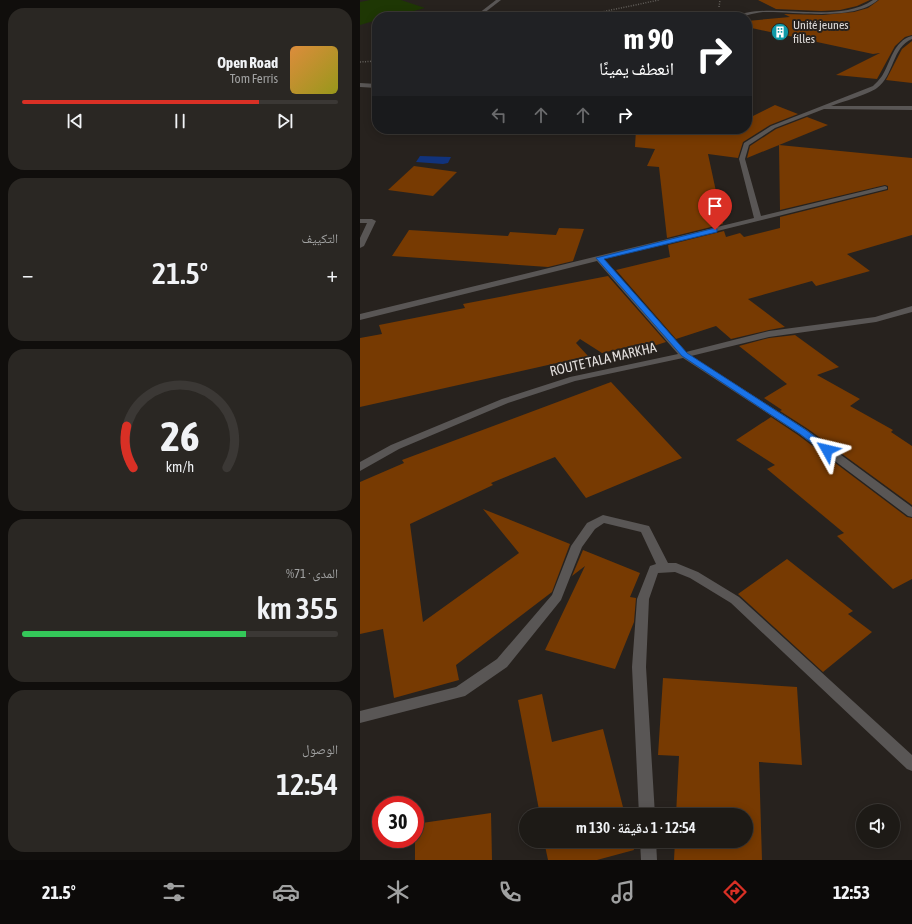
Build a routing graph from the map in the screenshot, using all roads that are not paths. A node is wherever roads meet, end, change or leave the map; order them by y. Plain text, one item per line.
1 (499, 0) edge
2 (876, 0) edge
3 (483, 12) edge
4 (752, 12) edge
5 (912, 37) edge
6 (360, 85) edge
7 (372, 86) edge
8 (820, 108) junction
9 (912, 108) edge
10 (885, 188) dead end
11 (758, 219) junction
12 (360, 221) edge
13 (360, 246) edge
14 (599, 258) junction
15 (912, 309) edge
16 (360, 317) edge
17 (684, 354) junction
18 (360, 467) edge
19 (912, 513) edge
20 (664, 568) junction
21 (360, 717) edge
22 (912, 764) edge
23 (647, 808) edge
24 (648, 848) edge
25 (649, 860) edge

1 - 3 street
2 - 4 street
5 - 8 street
6 - 7 street
8 - 9 street
8 - 11 street
10 - 11 street
11 - 14 street
12 - 13 street
14 - 16 street
14 - 17 street
15 - 17 street, ROUTE TALA MARKHA
17 - 18 street, ROUTE TALA MARKHA
17 - 19 street
20 - 21 street
20 - 22 street
20 - 23 street
24 - 25 street

